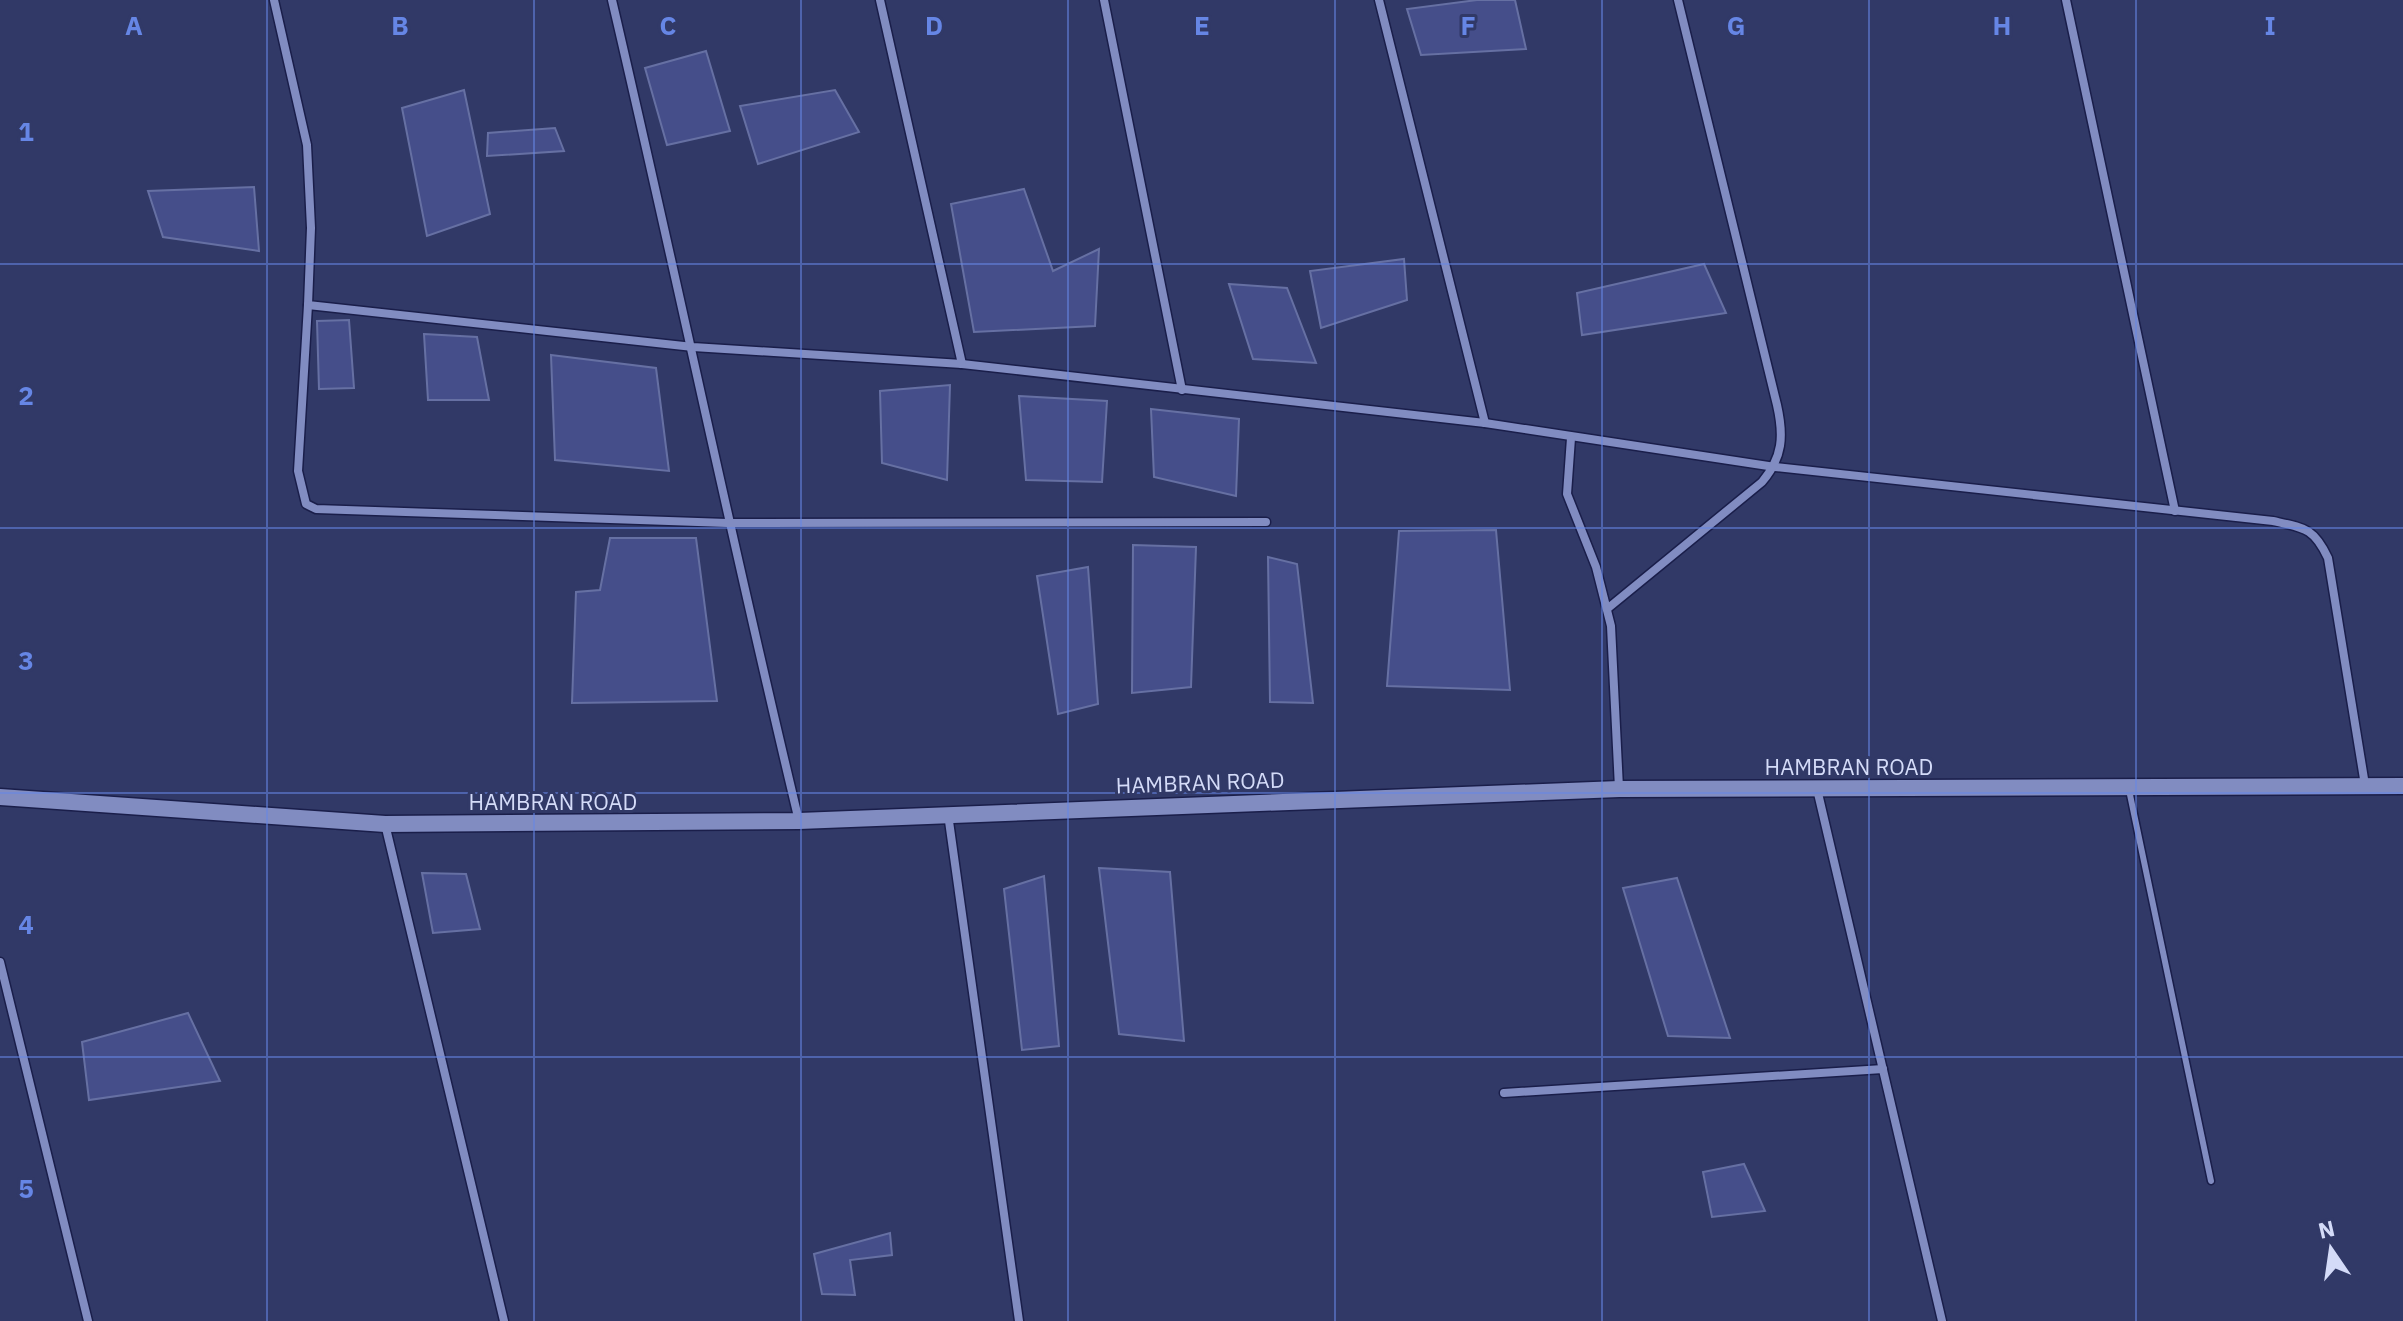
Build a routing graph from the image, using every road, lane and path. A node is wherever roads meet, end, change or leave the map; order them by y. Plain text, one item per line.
1 (274, 0) edge
2 (612, 0) edge
3 (880, 0) edge
4 (1104, 0) edge
5 (1379, 0) edge
6 (1678, 0) edge
7 (2066, 0) edge
8 (308, 305) junction
9 (693, 347) junction
10 (962, 364) junction
11 (1182, 390) junction
12 (1485, 423) junction
13 (1571, 438) junction
14 (1775, 467) junction
15 (2175, 511) junction
16 (1266, 522) dead end
17 (727, 523) junction
18 (1607, 609) junction
19 (2365, 786) junction
20 (2403, 786) edge
21 (2128, 787) junction
22 (1817, 788) junction
23 (1619, 789) junction
24 (0, 797) edge
25 (948, 813) junction
26 (799, 821) junction
27 (385, 824) junction
28 (0, 962) edge
29 (1883, 1069) junction
30 (1504, 1093) dead end
31 (2211, 1181) dead end
32 (88, 1321) edge
33 (504, 1321) edge
34 (1019, 1321) edge
35 (1942, 1321) edge

1 - 8 street
2 - 9 street
3 - 10 street
4 - 11 street
5 - 12 street
6 - 14 street
7 - 15 street
8 - 9 street
8 - 17 street
9 - 10 street
9 - 17 street
10 - 11 street
11 - 12 street
12 - 13 street
13 - 14 street
13 - 18 street
14 - 15 street
14 - 18 street
15 - 19 street
16 - 17 street
17 - 26 street
18 - 23 street
19 - 20 main road, HAMBRAN ROAD
19 - 21 main road, HAMBRAN ROAD
21 - 22 main road, HAMBRAN ROAD
21 - 31 lane
22 - 23 main road, HAMBRAN ROAD
22 - 29 street
23 - 25 main road, HAMBRAN ROAD
24 - 27 main road, HAMBRAN ROAD
25 - 26 main road, HAMBRAN ROAD
25 - 34 street
26 - 27 main road, HAMBRAN ROAD
27 - 33 street
28 - 32 street
29 - 30 street
29 - 35 street

